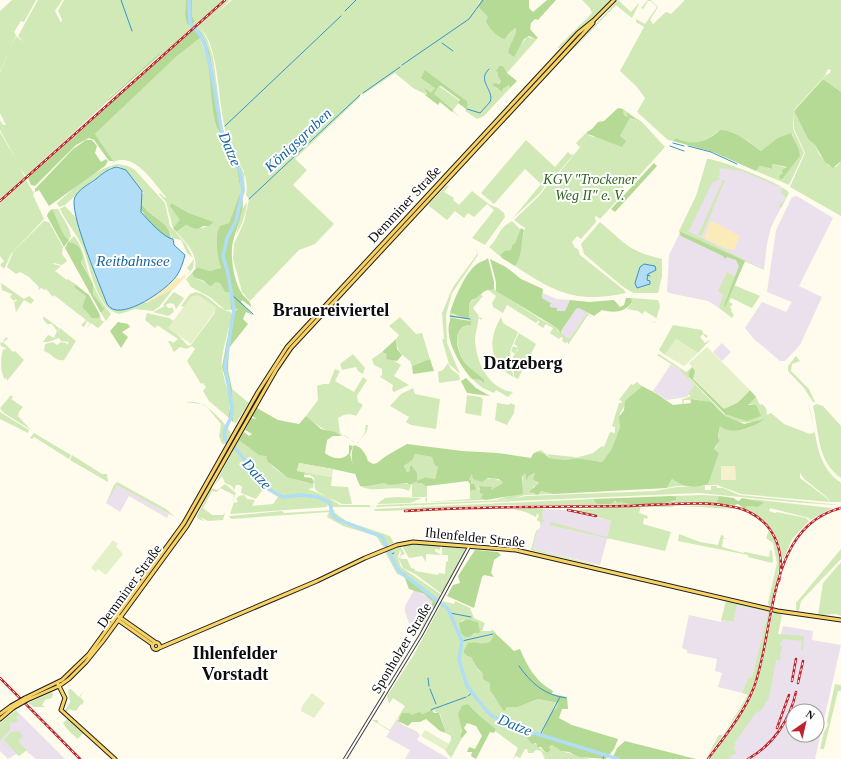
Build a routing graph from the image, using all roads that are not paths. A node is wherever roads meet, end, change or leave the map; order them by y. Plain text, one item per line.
1 (614, 0) edge
2 (470, 546) junction
3 (118, 618) junction
4 (841, 620) edge
5 (154, 643) junction
6 (159, 646) junction
7 (84, 671) dead end
8 (77, 672) junction
9 (58, 684) junction
10 (12, 707) junction
11 (0, 714) edge
12 (0, 719) edge
13 (115, 759) edge
14 (345, 759) edge

1 - 3 main road, Demminer Straße
2 - 4 main road, Ihlenfelder Straße
2 - 6 main road, Ihlenfelder Straße
2 - 14 street, Sponholzer Straße
3 - 5 main road
3 - 8 main road, Demminer Straße
3 - 9 main road, Demminer Straße
5 - 6 main road
5 - 6 main road
7 - 8 main road
8 - 9 main road, Demminer Straße
9 - 10 main road, Demminer Straße, bridge
9 - 13 main road
10 - 11 main road, Demminer Straße
10 - 12 main road, Demminer Straße

